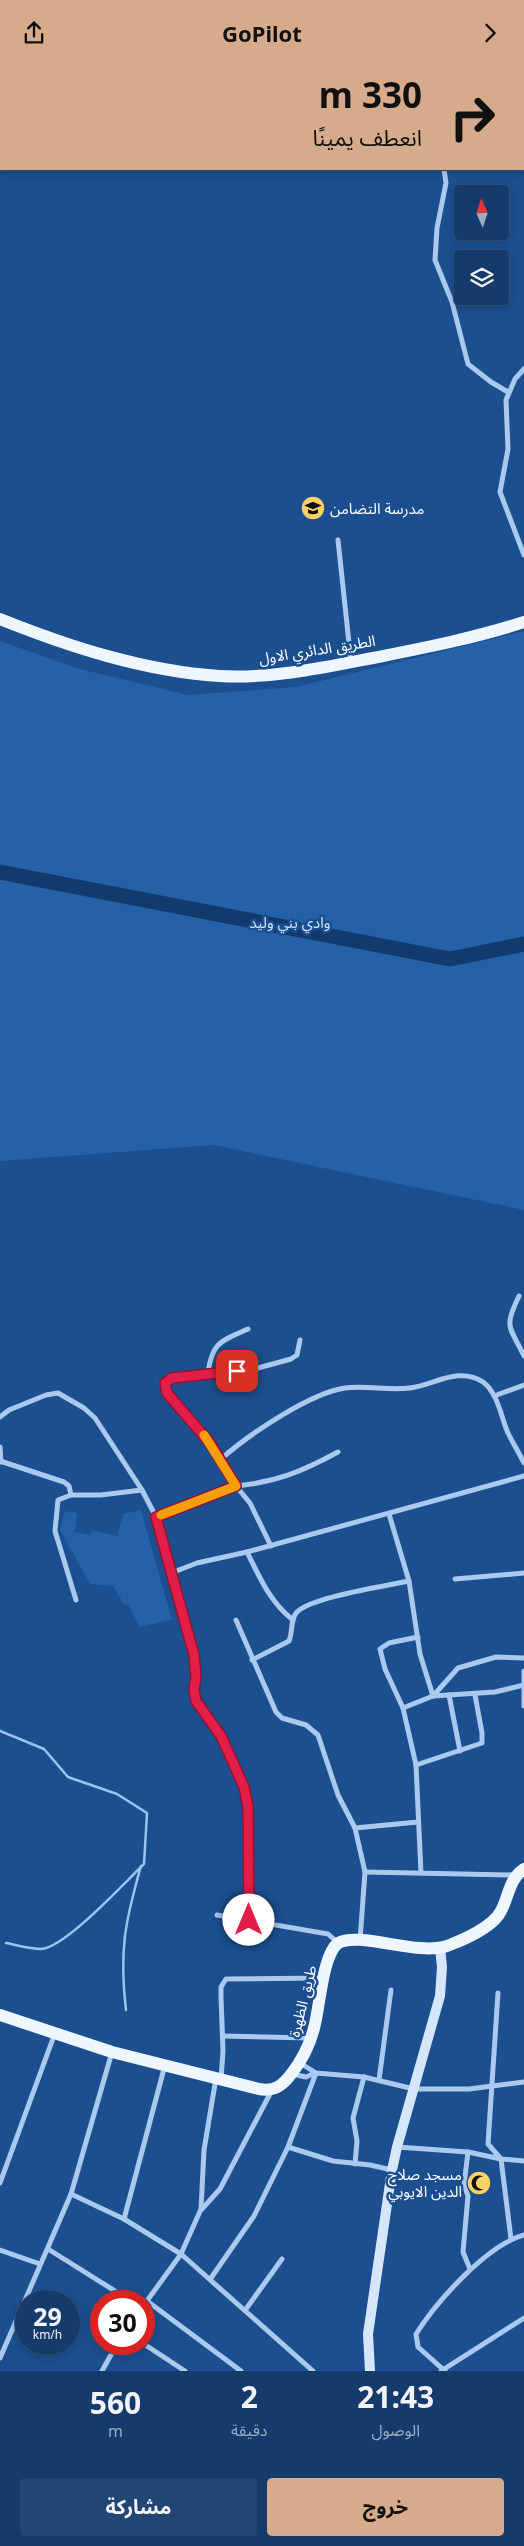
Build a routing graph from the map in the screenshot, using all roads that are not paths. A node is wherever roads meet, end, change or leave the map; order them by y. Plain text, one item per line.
1 (444, 170) edge
2 (524, 369) edge
3 (508, 392) junction
4 (338, 540) dead end
5 (524, 555) edge
6 (0, 619) edge
7 (524, 622) edge
8 (351, 662) junction
9 (519, 1296) dead end
10 (248, 1329) dead end
11 (300, 1340) dead end
12 (524, 1356) edge
13 (208, 1373) junction
14 (524, 1385) edge
15 (494, 1396) junction
16 (0, 1417) edge
17 (0, 1447) edge
18 (338, 1452) dead end
19 (221, 1459) junction
20 (1, 1462) edge
21 (524, 1463) edge
22 (524, 1476) edge
23 (236, 1486) junction
24 (142, 1490) junction
25 (71, 1495) junction
26 (389, 1514) junction
27 (156, 1517) junction
28 (271, 1546) junction
29 (247, 1552) junction
30 (171, 1573) junction
31 (524, 1573) edge
32 (454, 1579) dead end
33 (409, 1581) junction
34 (76, 1599) dead end
35 (236, 1620) dead end
36 (293, 1620) junction
37 (418, 1637) junction
38 (524, 1658) edge
39 (252, 1660) junction
40 (524, 1671) edge
41 (523, 1685) edge
42 (449, 1695) junction
43 (475, 1695) junction
44 (433, 1696) junction
45 (524, 1706) edge
46 (403, 1708) junction
47 (460, 1751) junction
48 (416, 1765) junction
49 (418, 1822) junction
50 (355, 1829) junction
51 (365, 1872) junction
52 (520, 1872) edge
53 (421, 1873) junction
54 (217, 1915) dead end
55 (249, 1920) junction
56 (360, 1941) junction
57 (338, 1943) junction
58 (440, 1948) junction
59 (325, 1978) junction
60 (391, 1990) dead end
61 (498, 1993) dead end
62 (0, 2015) edge
63 (55, 2033) junction
64 (222, 2036) junction
65 (311, 2038) junction
66 (112, 2052) junction
67 (299, 2062) junction
68 (165, 2065) junction
69 (316, 2073) junction
70 (292, 2074) junction
71 (364, 2077) junction
72 (219, 2079) junction
73 (379, 2081) junction
74 (524, 2082) edge
75 (491, 2087) junction
76 (272, 2089) junction
77 (414, 2089) junction
78 (288, 2147) junction
79 (397, 2147) junction
80 (468, 2152) junction
81 (501, 2159) junction
82 (524, 2161) edge
83 (355, 2164) junction
84 (392, 2170) junction
85 (0, 2183) edge
86 (71, 2193) junction
87 (202, 2209) junction
88 (124, 2219) junction
89 (524, 2235) edge
90 (511, 2239) junction
91 (48, 2249) junction
92 (0, 2250) edge
93 (181, 2254) junction
94 (282, 2259) dead end
95 (40, 2264) junction
96 (470, 2269) junction
97 (211, 2278) junction
98 (113, 2290) edge
99 (155, 2290) edge
100 (155, 2309) edge
101 (246, 2309) junction
102 (524, 2318) edge
103 (155, 2351) edge
104 (111, 2355) edge
105 (0, 2358) edge
106 (103, 2369) edge
107 (443, 2370) edge
108 (109, 2371) edge
109 (185, 2371) edge
110 (241, 2371) edge
111 (313, 2371) edge
112 (370, 2371) edge

1 - 3 street
2 - 3 street
3 - 5 street
4 - 8 street
6 - 8 main road, الطريق الدائري الاول
7 - 8 main road, الطريق الدائري الاول
9 - 12 street
10 - 13 street
11 - 13 street
13 - 19 street
14 - 15 street
15 - 19 street
15 - 21 street
16 - 24 street
17 - 20 street
18 - 23 street
19 - 23 street
20 - 25 street
22 - 26 street
23 - 27 street
23 - 28 street
24 - 25 street
24 - 27 street
25 - 34 street
26 - 28 street
26 - 33 street
27 - 30 street
28 - 29 street
29 - 30 street
29 - 36 street
30 - 55 street
31 - 32 street
33 - 36 street
33 - 37 street
35 - 39 street
36 - 39 street
37 - 44 street
37 - 46 street
38 - 44 street
39 - 50 street
40 - 41 street
41 - 43 street
41 - 45 street
42 - 43 street
42 - 44 street
42 - 47 street
43 - 47 street
44 - 46 street
46 - 48 street
47 - 48 street
48 - 49 street
49 - 50 street
49 - 53 street
50 - 51 street
51 - 53 street
51 - 56 street
52 - 53 street
52 - 58 main road
54 - 55 street
55 - 57 street
56 - 57 main road
56 - 58 main road
57 - 59 main road, طريق الظهرة
58 - 77 main road
59 - 64 street
59 - 65 main road, طريق الظهرة
60 - 73 street
61 - 75 street
62 - 63 main road
63 - 66 main road
63 - 85 street
64 - 65 street
64 - 72 street
65 - 67 main road, طريق الظهرة
66 - 68 main road
66 - 86 street
67 - 69 street
67 - 70 main road, طريق الظهرة
68 - 72 main road
68 - 88 street
69 - 70 street
69 - 71 street
69 - 78 street
70 - 76 main road, طريق الظهرة
71 - 73 street
71 - 83 street
72 - 76 main road
72 - 87 street
73 - 77 street
74 - 75 street
75 - 77 street
75 - 81 street
76 - 87 street
77 - 79 main road
78 - 83 street
78 - 97 street
79 - 80 street
79 - 84 main road
80 - 81 street
80 - 96 street
81 - 82 street
81 - 90 street
83 - 84 street
84 - 112 main road
86 - 88 street
86 - 91 street
87 - 93 street
88 - 93 street
89 - 90 street
90 - 96 street
91 - 95 street
91 - 98 street
92 - 95 street
93 - 97 street
93 - 99 street
94 - 101 street
95 - 105 street
96 - 107 street
97 - 101 street
100 - 110 street
101 - 111 street
102 - 107 street
103 - 109 street
104 - 106 street
106 - 108 street

